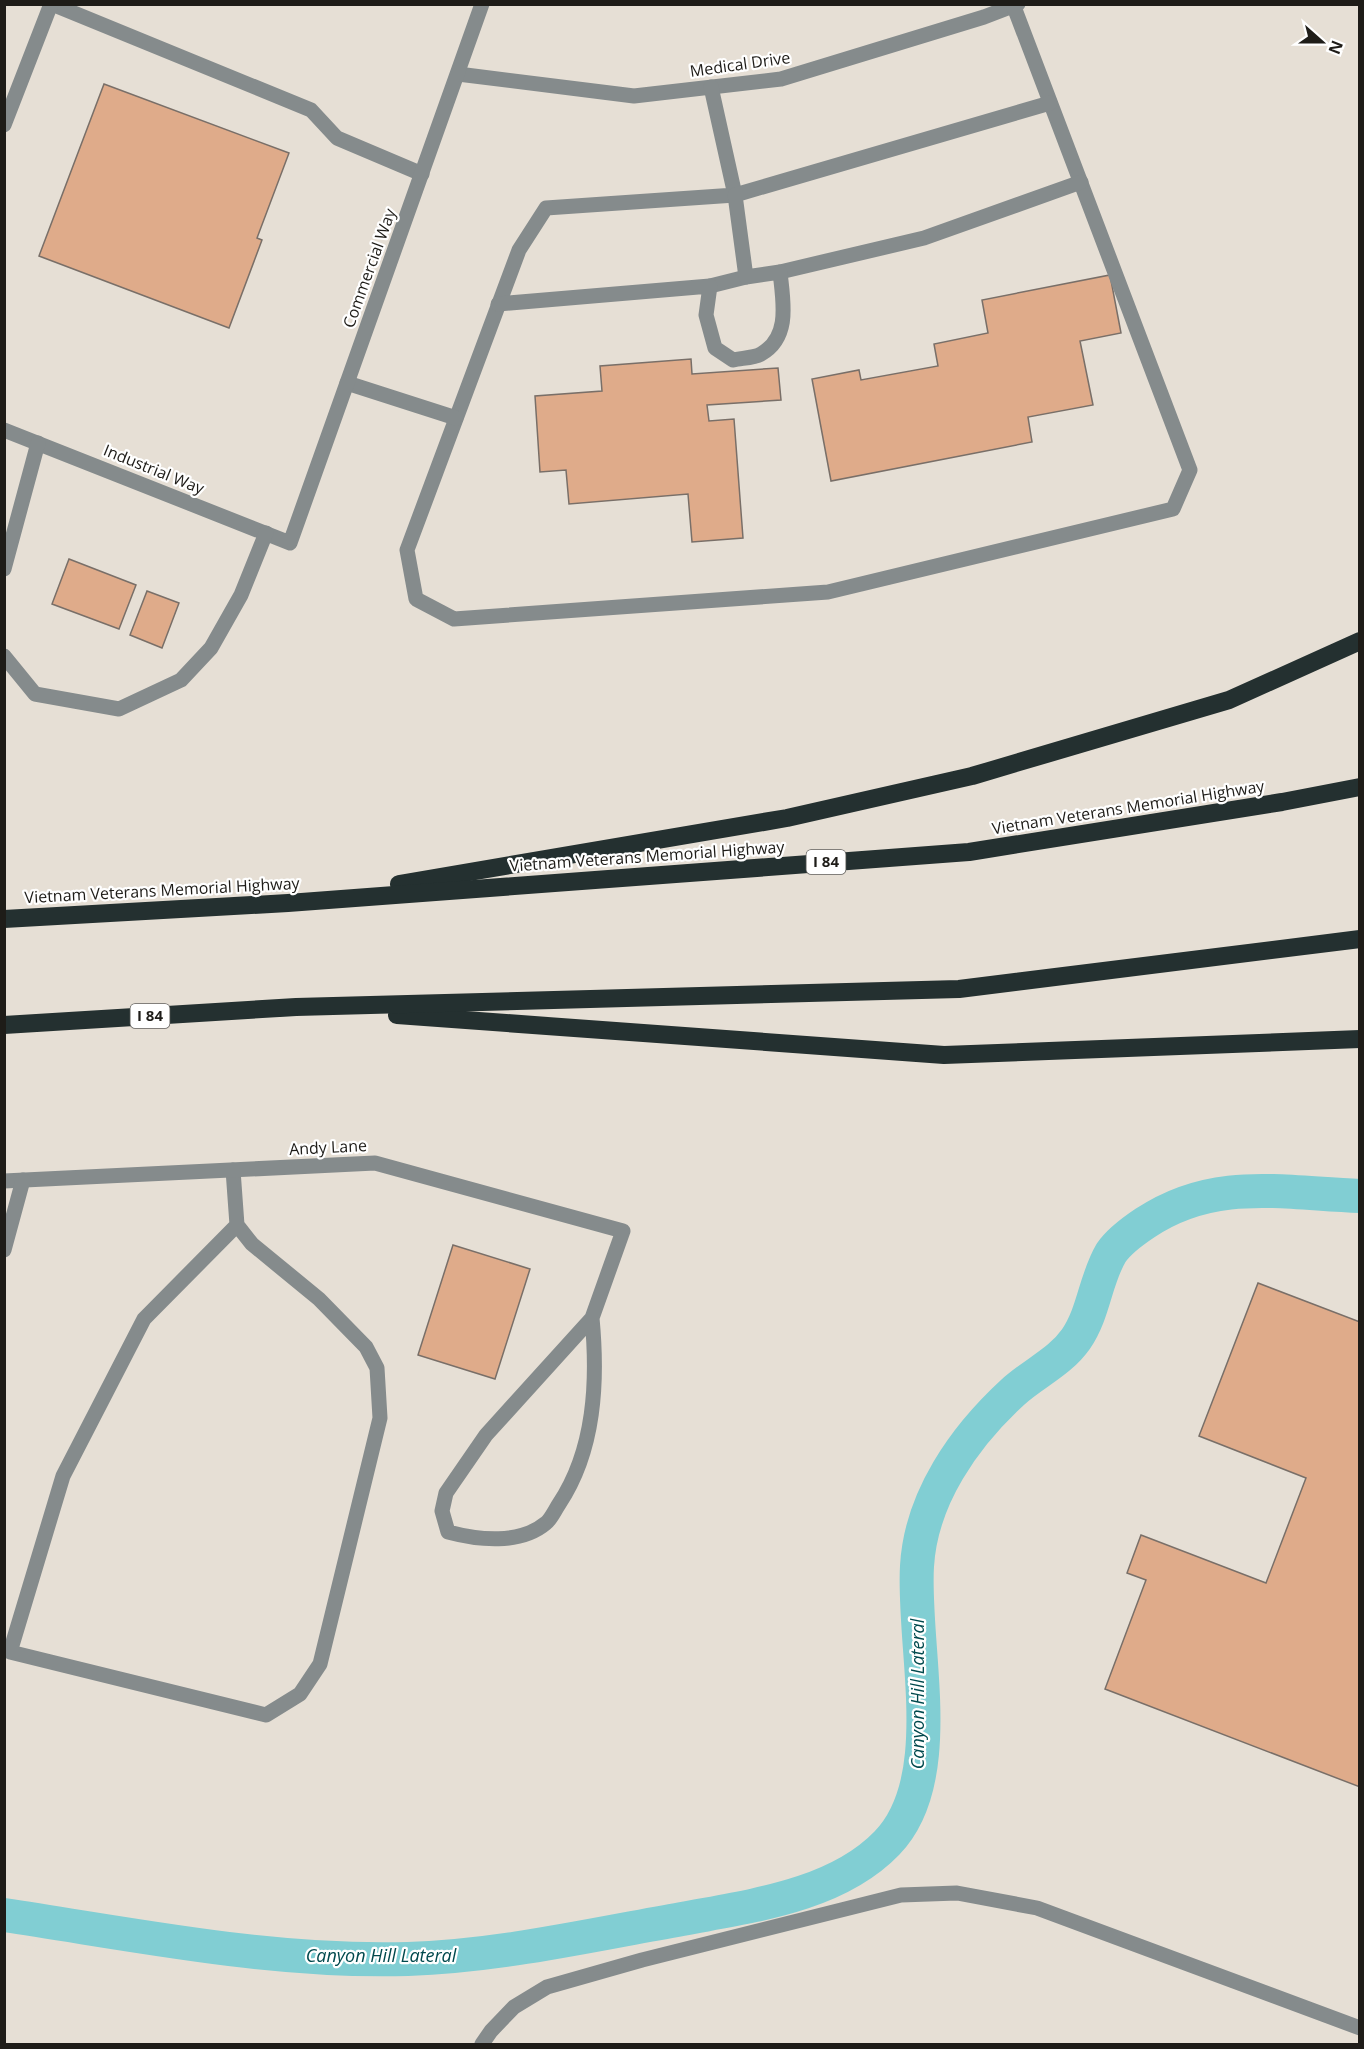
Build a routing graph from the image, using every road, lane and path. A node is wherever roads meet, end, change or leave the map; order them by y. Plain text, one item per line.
1 (51, 4) edge
2 (482, 4) edge
3 (1016, 6) edge
4 (458, 74) junction
5 (711, 87) junction
6 (1050, 103) junction
7 (4, 125) edge
8 (422, 174) junction
9 (1081, 182) junction
10 (735, 195) junction
11 (780, 272) junction
12 (746, 277) junction
13 (710, 286) junction
14 (498, 304) junction
15 (347, 383) junction
16 (456, 418) junction
17 (4, 429) edge
18 (38, 443) junction
19 (266, 533) junction
20 (290, 543) joint
21 (4, 569) edge
22 (1359, 641) edge
23 (4, 656) edge
24 (1359, 787) edge
25 (288, 903) junction
26 (4, 919) edge
27 (1359, 939) edge
28 (296, 1007) junction
29 (4, 1025) edge
30 (1359, 1039) edge
31 (233, 1170) junction
32 (23, 1180) junction
33 (4, 1181) edge
34 (237, 1225) junction
35 (4, 1250) edge
36 (591, 1318) junction
37 (7, 1651) edge
38 (1359, 2028) edge
39 (482, 2044) edge

1 - 7 street
1 - 8 street
2 - 4 street, Commercial Way
3 - 5 street, Medical Drive
3 - 6 street
4 - 5 street, Medical Drive
4 - 8 street, Commercial Way
5 - 10 street
6 - 9 street
6 - 10 street
8 - 15 street, Commercial Way
9 - 11 street
9 - 16 street
10 - 12 street
10 - 14 street
11 - 12 street
11 - 13 street
12 - 13 street
13 - 14 street
14 - 16 street
15 - 16 street
15 - 20 street, Commercial Way
17 - 18 street, Industrial Way
18 - 19 street, Industrial Way
18 - 21 street
19 - 20 street, Industrial Way
19 - 23 street
22 - 25 highway
24 - 25 highway, Vietnam Veterans Memorial Highway / I 84
25 - 26 highway, Vietnam Veterans Memorial Highway / I 84
27 - 28 highway, I 84
28 - 29 highway, I 84
28 - 30 highway
31 - 32 street, Andy Lane
31 - 34 street
31 - 36 street, Andy Lane
32 - 33 street, Andy Lane
32 - 35 street
34 - 37 street
34 - 37 street
36 - 36 street
38 - 39 street

